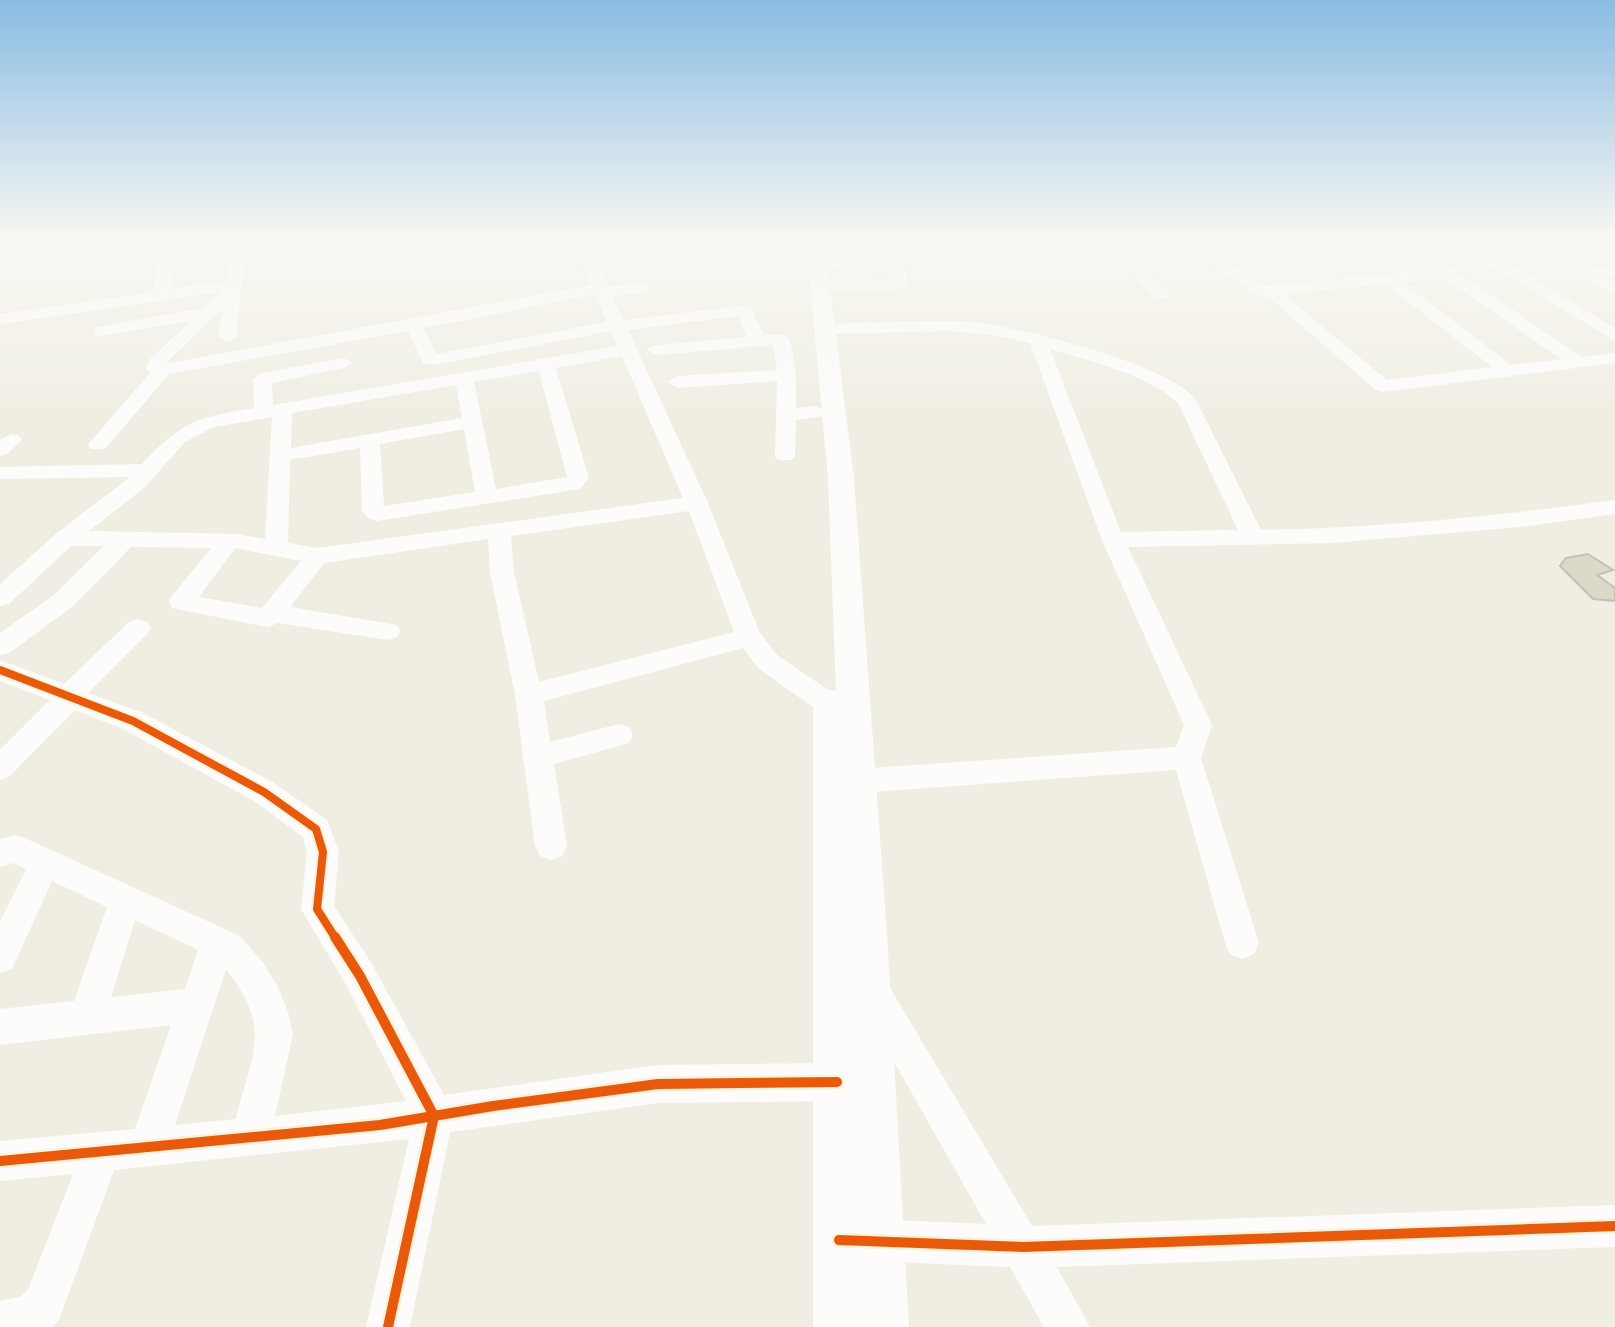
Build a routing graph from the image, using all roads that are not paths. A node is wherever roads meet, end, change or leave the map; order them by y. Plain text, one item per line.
1 (115, 302) edge
2 (218, 302) edge
3 (232, 302) edge
4 (536, 302) edge
5 (607, 302) edge
6 (810, 302) edge
7 (821, 302) edge
8 (1284, 302) edge
9 (1419, 302) edge
10 (1489, 302) edge
11 (1563, 302) edge
12 (206, 313) junction
13 (0, 319) edge
14 (414, 324) junction
15 (617, 325) junction
16 (825, 329) junction
17 (102, 331) dead end
18 (1615, 336) edge
19 (228, 337) dead end
20 (342, 338) junction
21 (757, 340) junction
22 (1038, 342) junction
23 (628, 350) junction
24 (656, 350) dead end
25 (1615, 358) edge
26 (344, 363) junction
27 (1579, 363) junction
28 (546, 364) junction
29 (163, 370) junction
30 (1509, 372) junction
31 (787, 375) junction
32 (464, 379) junction
33 (677, 383) dead end
34 (347, 399) junction
35 (273, 411) junction
36 (801, 414) junction
37 (472, 422) junction
38 (370, 440) junction
39 (98, 445) dead end
40 (280, 456) junction
41 (785, 456) dead end
42 (149, 470) junction
43 (0, 473) edge
44 (487, 498) junction
45 (697, 503) junction
46 (1611, 513) edge
47 (499, 532) junction
48 (1253, 537) junction
49 (65, 538) junction
50 (126, 538) junction
51 (1113, 540) junction
52 (229, 541) junction
53 (276, 549) junction
54 (317, 556) junction
55 (0, 598) edge
56 (273, 613) junction
57 (138, 628) dead end
58 (388, 631) dead end
59 (749, 637) junction
60 (0, 646) edge
61 (0, 670) edge
62 (528, 695) junction
63 (69, 697) junction
64 (830, 705) junction
65 (619, 735) dead end
66 (538, 757) junction
67 (1187, 758) junction
68 (0, 768) edge
69 (857, 781) junction
70 (551, 846) dead end
71 (2, 850) edge
72 (45, 862) junction
73 (126, 899) junction
74 (218, 942) junction
75 (1242, 943) dead end
76 (0, 957) edge
77 (869, 985) junction
78 (196, 1005) junction
79 (86, 1018) junction
80 (0, 1027) edge
81 (836, 1082) junction
82 (434, 1116) junction
83 (251, 1136) junction
84 (148, 1146) junction
85 (102, 1150) junction
86 (0, 1161) edge
87 (1615, 1226) edge
88 (859, 1240) junction
89 (1023, 1247) junction
90 (5, 1324) edge
91 (388, 1327) edge
92 (841, 1327) edge
93 (881, 1327) edge
94 (1068, 1327) edge

1 - 13 street
2 - 12 street
3 - 19 street
4 - 14 street
5 - 15 street
6 - 36 main road
7 - 16 main road
8 - 30 street
9 - 30 street
10 - 27 street
11 - 18 street
12 - 17 street
12 - 29 street
14 - 15 street
14 - 20 street
15 - 21 street
15 - 23 street
16 - 22 street
16 - 69 main road
20 - 26 street
20 - 29 street
21 - 24 street
21 - 31 street
22 - 48 street
22 - 51 street
23 - 28 street
23 - 45 street
25 - 27 street
26 - 34 street
26 - 35 street
27 - 30 street
28 - 32 street
28 - 44 street
29 - 39 street
31 - 33 street
31 - 36 street
32 - 34 street
32 - 37 street
34 - 35 street
35 - 40 street
35 - 42 street
36 - 41 street
36 - 64 main road
37 - 38 street
37 - 44 street
38 - 40 street
38 - 44 street
40 - 53 street
42 - 43 street
42 - 49 street
45 - 47 street
45 - 59 street
46 - 48 street
47 - 54 street
47 - 62 street
48 - 51 street
49 - 50 street
49 - 55 street
50 - 52 street
50 - 60 street
51 - 67 street
52 - 53 street
52 - 56 street
53 - 54 street
54 - 56 street
56 - 58 street
57 - 63 street
59 - 62 street
59 - 64 street
61 - 63 street
62 - 66 street
63 - 68 street
63 - 82 street
64 - 81 main road
65 - 66 street
66 - 70 street
67 - 69 street
67 - 75 street
69 - 77 main road
71 - 72 street
72 - 73 street
72 - 76 street
73 - 74 street
73 - 79 street
74 - 78 street
74 - 83 street
77 - 88 main road
77 - 89 street
78 - 79 street
78 - 84 street
79 - 80 street
81 - 82 street
81 - 88 main road
82 - 83 street
82 - 91 street
83 - 84 street
84 - 85 street
85 - 86 street
85 - 90 street
87 - 89 street
88 - 89 street
88 - 92 main road
88 - 93 main road
89 - 94 street

